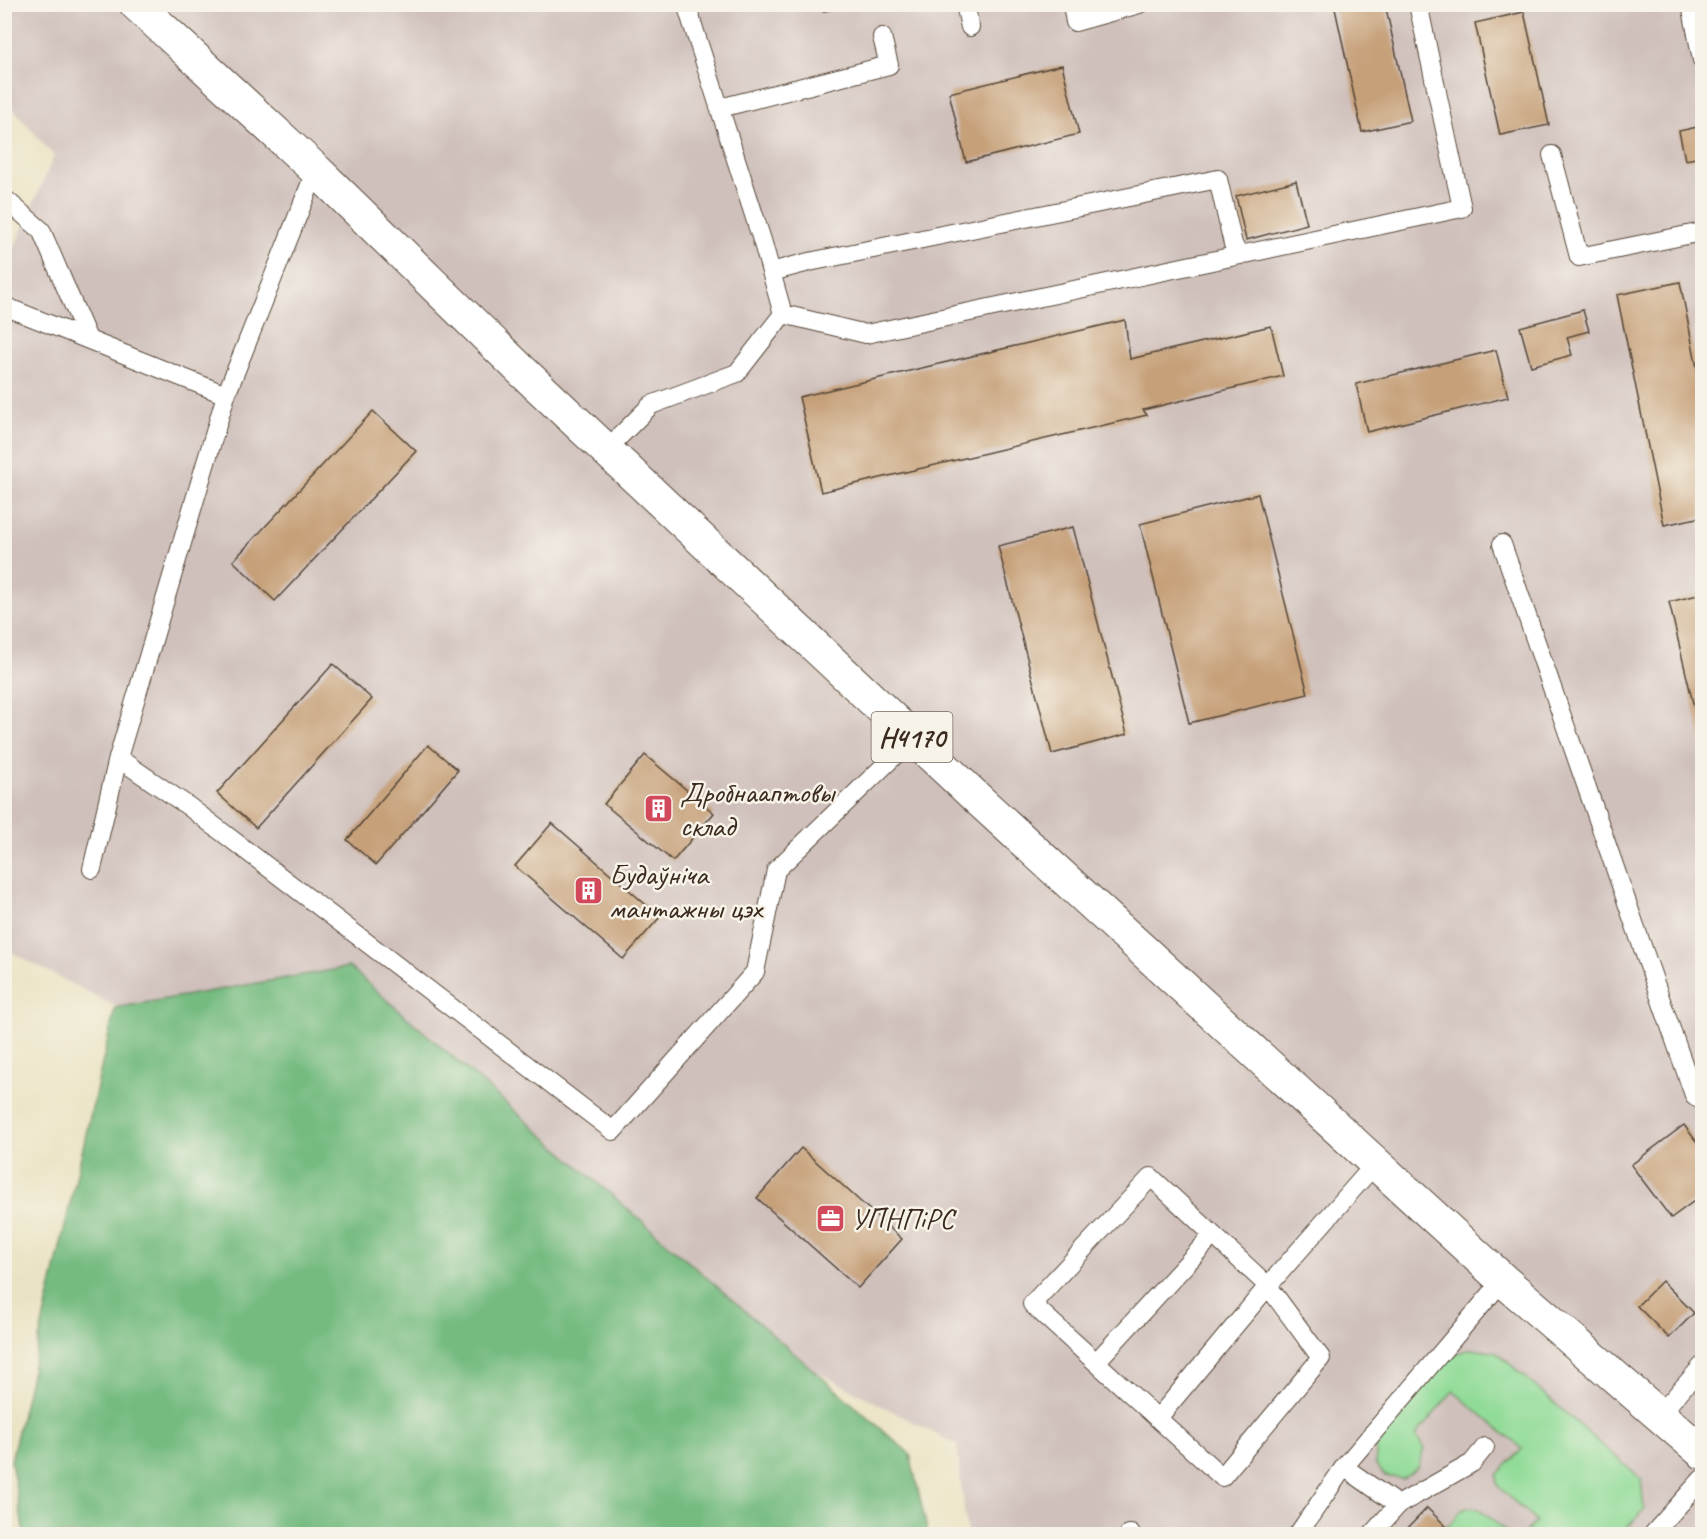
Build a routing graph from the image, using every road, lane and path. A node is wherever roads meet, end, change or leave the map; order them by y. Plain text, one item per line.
1 (136, 4) edge
2 (686, 4) edge
3 (965, 4) edge
4 (1071, 4) edge
5 (1139, 4) edge
6 (1418, 4) edge
7 (1691, 4) edge
8 (970, 27) dead end
9 (882, 37) dead end
10 (1702, 60) edge
11 (720, 108) junction
12 (1552, 155) dead end
13 (316, 170) junction
14 (4, 198) edge
15 (1702, 232) edge
16 (1239, 255) junction
17 (771, 272) junction
18 (4, 306) edge
19 (783, 314) junction
20 (88, 339) junction
21 (226, 395) junction
22 (606, 450) junction
23 (1502, 544) dead end
24 (913, 738) junction
25 (118, 758) junction
26 (92, 869) dead end
27 (1702, 1101) edge
28 (1375, 1164) junction
29 (1213, 1235) junction
30 (1503, 1280) junction
31 (1268, 1286) junction
32 (1096, 1362) junction
33 (1702, 1366) edge
34 (1660, 1414) junction
35 (1158, 1418) junction
36 (1485, 1447) dead end
37 (1702, 1452) edge
38 (1344, 1467) junction
39 (1702, 1479) edge
40 (1398, 1505) junction
41 (1298, 1534) edge
42 (1372, 1534) edge
43 (1653, 1534) edge

1 - 13 main road, Н4170
2 - 11 lane
3 - 8 lane
4 - 5 lane
6 - 16 lane
7 - 10 lane
9 - 11 lane
11 - 17 lane
12 - 15 lane
13 - 21 lane
13 - 22 main road, Н4170
14 - 20 lane
16 - 17 lane
16 - 19 lane
17 - 19 lane
18 - 20 lane
19 - 22 lane
20 - 21 lane
21 - 25 lane
22 - 24 main road, Н4170
23 - 27 lane
24 - 25 lane
24 - 28 main road, Н4170
25 - 26 lane
28 - 30 main road, Н4170
28 - 31 lane
29 - 31 lane
29 - 32 lane
29 - 32 lane
30 - 34 main road, Н4170
30 - 38 lane
31 - 35 lane
31 - 35 lane
32 - 35 lane
33 - 34 lane
34 - 37 main road, Н4170
36 - 40 lane
38 - 40 lane
38 - 41 lane
39 - 43 lane
40 - 42 lane

